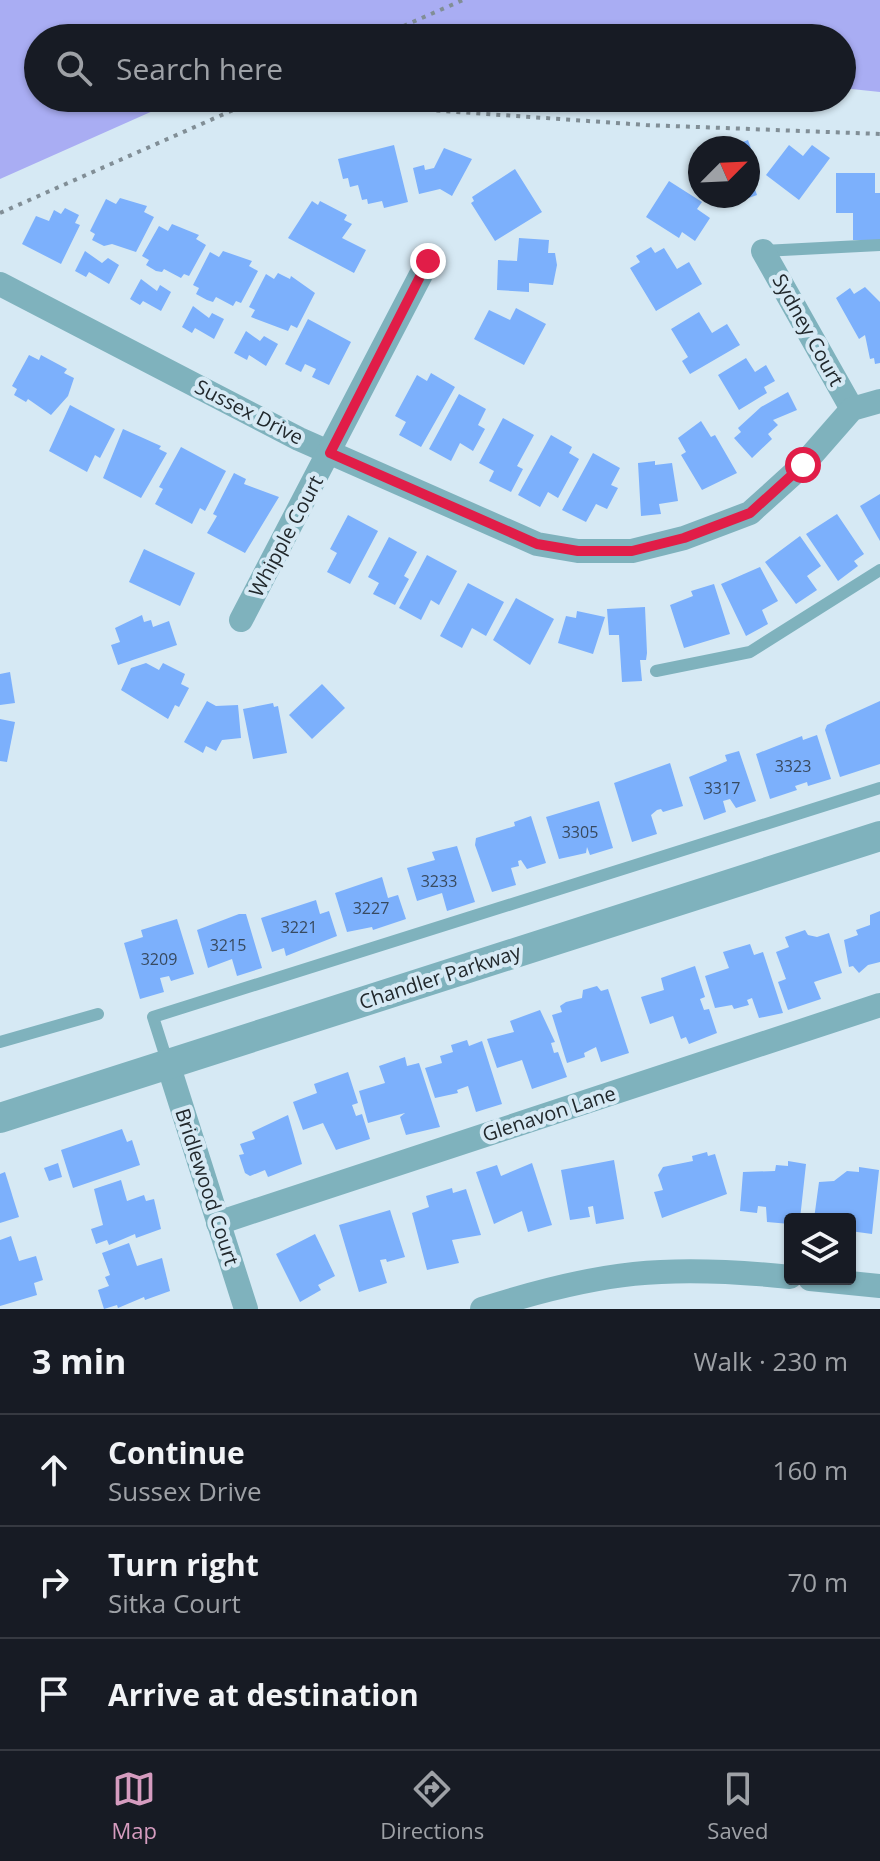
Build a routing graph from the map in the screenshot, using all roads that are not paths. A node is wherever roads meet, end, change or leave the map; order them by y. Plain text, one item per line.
1 (880, 245) edge
2 (763, 251) joint
3 (428, 261) dead end
4 (0, 284) edge
5 (880, 401) edge
6 (852, 409) junction
7 (330, 453) junction
8 (880, 570) edge
9 (241, 620) dead end
10 (656, 671) dead end
11 (880, 788) edge
12 (880, 836) edge
13 (880, 1005) edge
14 (98, 1014) dead end
15 (0, 1042) edge
16 (168, 1064) junction
17 (0, 1118) edge
18 (218, 1223) junction
19 (784, 1276) edge
20 (856, 1284) edge
21 (880, 1286) edge
22 (246, 1309) edge
23 (482, 1309) edge

1 - 2 lane
2 - 6 street, Sydney Court
3 - 7 street, Whipple Court
4 - 7 street, Sussex Drive
5 - 6 street
6 - 7 street, Sussex Drive
7 - 9 street, Whipple Court
8 - 10 lane
11 - 16 lane
12 - 16 street, Chandler Parkway
13 - 18 street, Glenavon Lane
14 - 15 lane
16 - 17 street, Chandler Parkway
16 - 18 street, Bridlewood Court
18 - 22 street, Bridlewood Court
19 - 23 street
20 - 21 street

